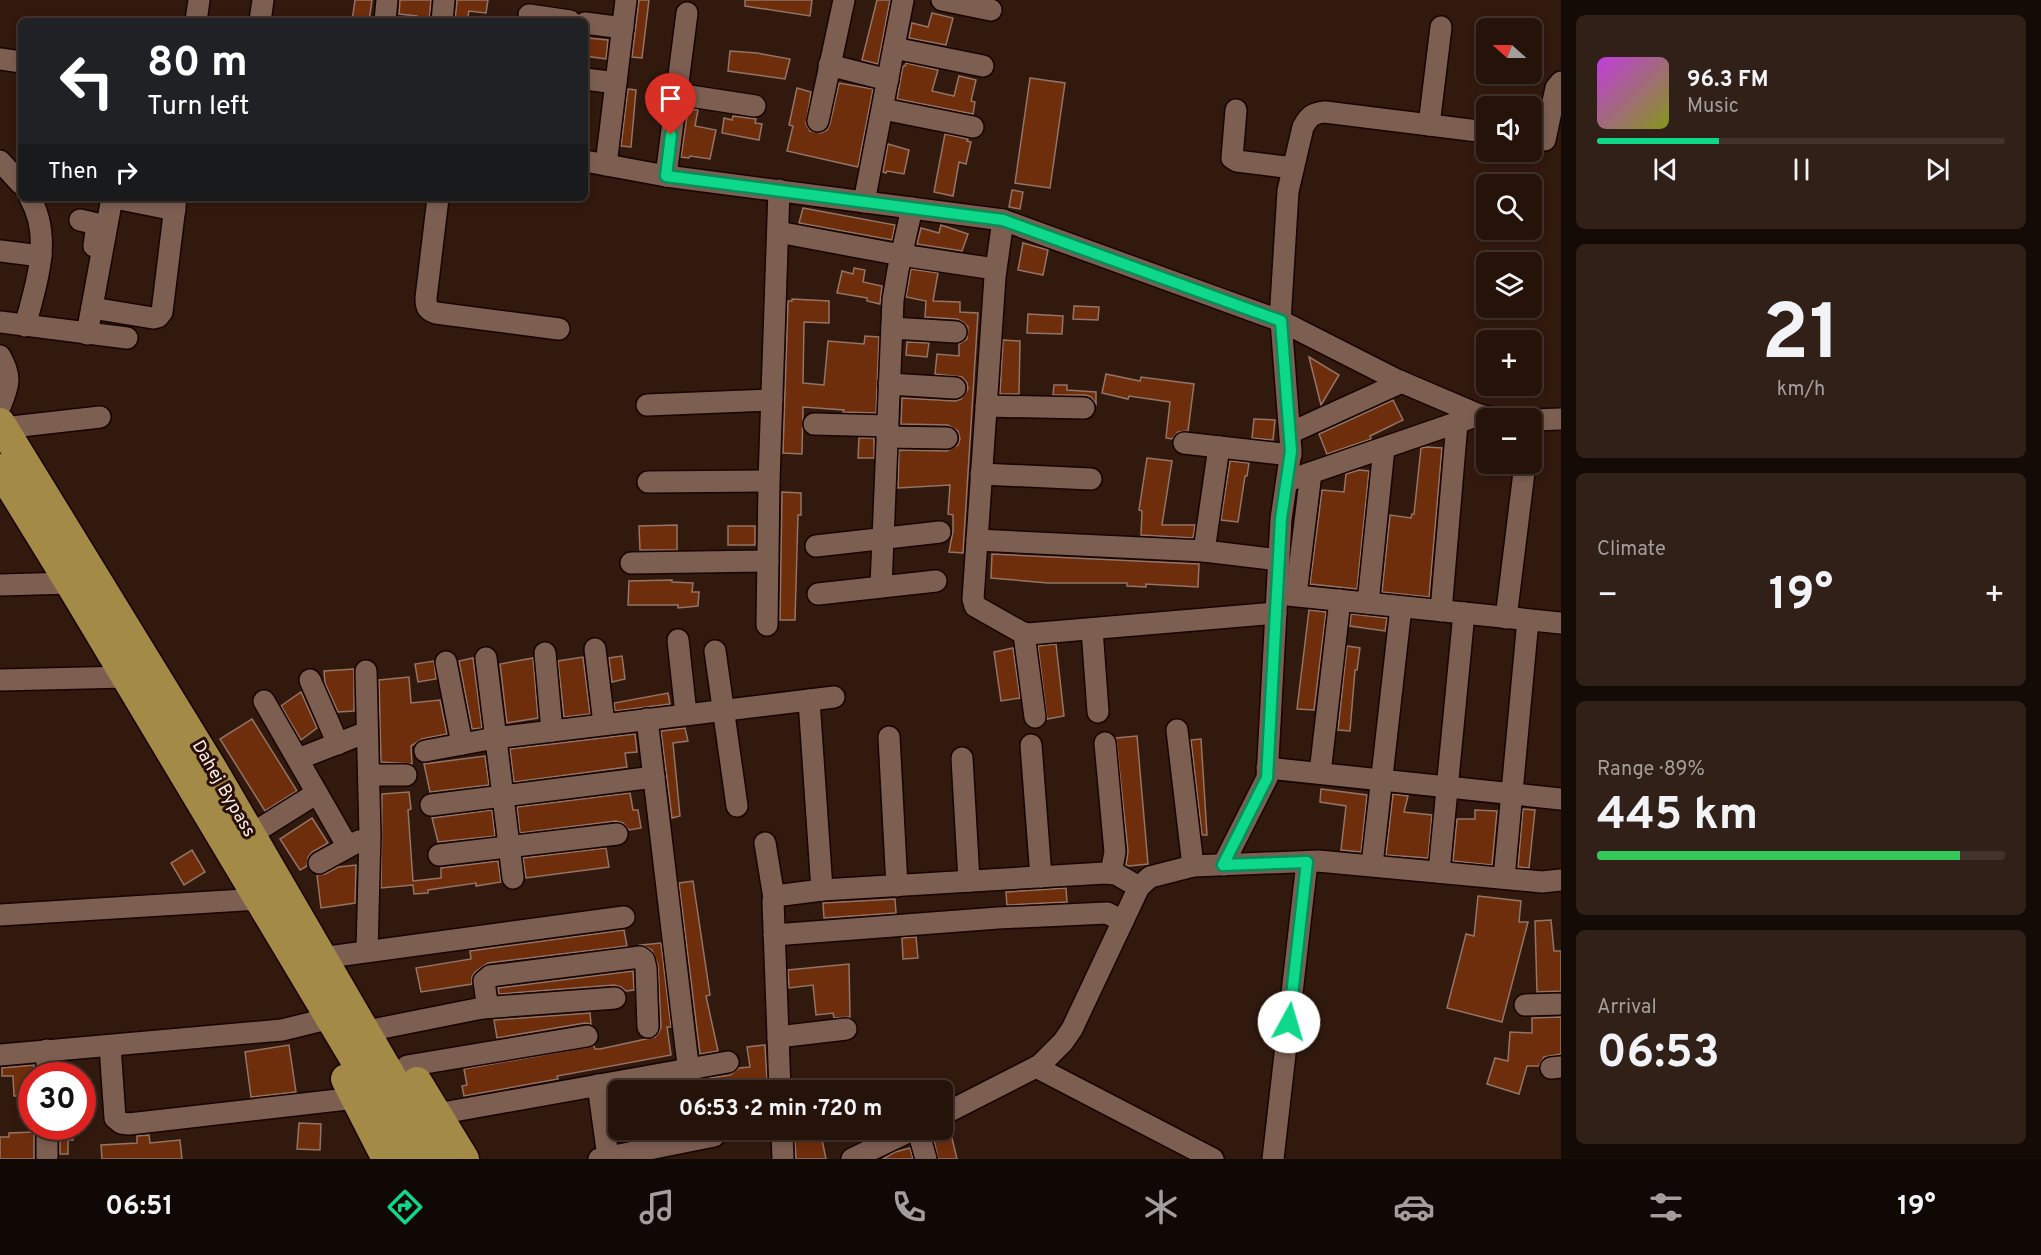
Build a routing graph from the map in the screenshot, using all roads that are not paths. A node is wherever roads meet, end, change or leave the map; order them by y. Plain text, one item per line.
1 (200, 0) edge
2 (263, 0) edge
3 (387, 0) edge
4 (444, 0) edge
5 (626, 0) edge
6 (844, 0) edge
7 (903, 0) edge
8 (942, 0) edge
9 (991, 10) dead end
10 (529, 12) edge
11 (687, 13) dead end
12 (197, 18) edge
13 (260, 18) edge
14 (385, 18) edge
15 (442, 18) edge
16 (556, 18) edge
17 (588, 23) edge
18 (1441, 27) dead end
19 (623, 28) junction
20 (894, 48) junction
21 (0, 59) edge
22 (18, 62) edge
23 (829, 65) junction
24 (983, 66) dead end
25 (588, 79) edge
26 (888, 80) junction
27 (1561, 82) edge
28 (616, 83) junction
29 (676, 94) junction
30 (755, 106) dead end
31 (883, 109) junction
32 (1236, 110) dead end
33 (818, 121) dead end
34 (1429, 125) junction
35 (973, 127) dead end
36 (1476, 131) edge
37 (1546, 140) edge
38 (0, 161) edge
39 (588, 162) edge
40 (606, 165) junction
41 (1293, 168) junction
42 (666, 176) junction
43 (18, 179) edge
44 (779, 190) junction
45 (31, 201) edge
46 (113, 201) edge
47 (145, 201) edge
48 (438, 201) edge
49 (864, 202) junction
50 (176, 204) edge
51 (912, 208) junction
52 (80, 220) dead end
53 (1003, 220) junction
54 (778, 231) junction
55 (0, 251) edge
56 (901, 255) junction
57 (41, 256) junction
58 (995, 270) junction
59 (92, 308) junction
60 (1281, 321) junction
61 (0, 322) edge
62 (25, 326) junction
63 (559, 328) dead end
64 (891, 328) junction
65 (956, 332) dead end
66 (82, 333) junction
67 (127, 338) dead end
68 (0, 356) edge
69 (1402, 382) junction
70 (889, 384) junction
71 (955, 388) dead end
72 (772, 400) junction
73 (647, 405) dead end
74 (986, 406) junction
75 (1084, 408) dead end
76 (1476, 412) edge
77 (100, 417) dead end
78 (1, 419) edge
79 (1476, 419) edge
80 (1561, 419) edge
81 (1542, 420) edge
82 (1457, 423) junction
83 (814, 424) dead end
84 (887, 431) junction
85 (1290, 433) junction
86 (947, 438) dead end
87 (1184, 443) dead end
88 (1219, 447) junction
89 (1384, 448) junction
90 (1291, 455) junction
91 (1311, 473) junction
92 (981, 474) junction
93 (1524, 474) edge
94 (1090, 479) dead end
95 (769, 481) junction
96 (1287, 481) junction
97 (648, 482) dead end
98 (10, 484) edge
99 (940, 532) dead end
100 (883, 537) junction
101 (977, 540) junction
102 (816, 546) dead end
103 (1204, 551) junction
104 (1279, 560) junction
105 (768, 561) junction
106 (631, 563) dead end
107 (936, 581) dead end
108 (70, 583) junction
109 (0, 585) edge
110 (881, 586) junction
111 (818, 594) dead end
112 (1340, 600) junction
113 (1283, 601) junction
114 (1368, 603) junction
115 (1401, 607) junction
116 (1441, 611) junction
117 (1464, 613) junction
118 (1506, 618) junction
119 (1528, 620) junction
120 (1561, 623) edge
121 (766, 625) dead end
122 (1092, 629) junction
123 (1024, 634) junction
124 (678, 640) dead end
125 (595, 650) dead end
126 (715, 651) dead end
127 (545, 653) dead end
128 (486, 658) dead end
129 (446, 662) dead end
130 (366, 671) dead end
131 (127, 677) junction
132 (0, 680) edge
133 (310, 680) dead end
134 (834, 697) dead end
135 (810, 700) junction
136 (264, 701) dead end
137 (725, 709) junction
138 (1098, 712) dead end
139 (686, 714) junction
140 (1035, 717) dead end
141 (648, 718) junction
142 (604, 724) junction
143 (1177, 730) dead end
144 (552, 731) junction
145 (368, 732) junction
146 (889, 737) dead end
147 (495, 738) junction
148 (1105, 743) dead end
149 (338, 744) junction
150 (462, 744) junction
151 (1031, 745) dead end
152 (425, 751) dead end
153 (962, 758) dead end
154 (298, 759) junction
155 (1267, 768) junction
156 (1320, 773) junction
157 (369, 775) junction
158 (406, 775) dead end
159 (654, 777) junction
160 (1382, 780) junction
161 (1448, 786) junction
162 (317, 793) junction
163 (1512, 794) junction
164 (502, 796) junction
165 (1561, 800) edge
166 (431, 806) dead end
167 (737, 806) dead end
168 (617, 834) dead end
169 (250, 835) junction
170 (370, 835) junction
171 (765, 843) dead end
172 (348, 847) junction
173 (509, 848) junction
174 (438, 855) dead end
175 (1307, 862) junction
176 (319, 863) dead end
177 (1223, 865) junction
178 (1193, 866) junction
179 (1372, 866) junction
180 (1439, 872) junction
181 (1111, 873) junction
182 (1041, 877) junction
183 (513, 878) dead end
184 (1504, 878) junction
185 (1561, 880) edge
186 (969, 881) junction
187 (897, 886) junction
188 (1139, 887) junction
189 (822, 890) junction
190 (260, 898) junction
191 (774, 898) junction
192 (0, 915) edge
193 (624, 917) dead end
194 (1123, 921) junction
195 (774, 935) junction
196 (367, 951) junction
197 (326, 994) junction
198 (615, 998) dead end
199 (1561, 1004) edge
200 (1525, 1005) dead end
201 (482, 1008) junction
202 (648, 1027) dead end
203 (377, 1029) junction
204 (846, 1029) dead end
205 (587, 1036) dead end
206 (778, 1037) junction
207 (110, 1046) junction
208 (47, 1050) junction
209 (0, 1055) edge
210 (47, 1062) edge
211 (729, 1062) dead end
212 (407, 1066) junction
213 (1036, 1067) junction
214 (687, 1069) junction
215 (689, 1080) edge
216 (780, 1080) edge
217 (598, 1085) junction
218 (356, 1098) junction
219 (953, 1108) edge
220 (437, 1114) junction
221 (47, 1140) edge
222 (681, 1140) edge
223 (782, 1140) edge
224 (891, 1140) edge
225 (921, 1140) edge
226 (46, 1156) dead end
227 (603, 1158) edge
228 (387, 1159) edge
229 (415, 1159) edge
230 (439, 1159) edge
231 (464, 1159) edge
232 (783, 1159) edge
233 (852, 1159) edge
234 (926, 1159) edge
235 (1213, 1159) edge
236 (1273, 1159) edge

1 - 12 street
2 - 13 street
3 - 14 street
4 - 15 street
5 - 19 street
6 - 23 street
7 - 20 street
8 - 9 street
10 - 16 street
11 - 29 street
17 - 19 street
18 - 34 street
19 - 28 street
20 - 24 street
20 - 26 street
21 - 22 street
23 - 26 street
23 - 33 street
25 - 28 street
26 - 31 street
27 - 37 street
28 - 40 street
29 - 30 street
29 - 42 street
31 - 35 street
31 - 49 street
32 - 41 street
34 - 36 street
34 - 41 street
38 - 43 street
39 - 40 street
40 - 42 street
41 - 60 street
42 - 44 street
44 - 49 street
44 - 54 street
45 - 57 street
46 - 59 street
47 - 50 street
48 - 63 street
49 - 51 street
50 - 59 street
51 - 53 street
51 - 56 street
52 - 66 street
53 - 58 street
53 - 60 street
54 - 56 street
54 - 72 street
55 - 57 street
56 - 58 street
56 - 64 street
57 - 62 street
58 - 74 street
59 - 66 street
60 - 69 street
60 - 85 street
61 - 62 street
62 - 66 street
64 - 65 street
64 - 70 street
66 - 67 street
68 - 78 street
69 - 76 street
69 - 85 street
70 - 71 street
70 - 84 street
72 - 73 street
72 - 95 street
74 - 75 street
74 - 92 street
77 - 78 street
78 - 98 highway, Dahej Bypass
79 - 82 street
80 - 81 street
82 - 89 street
82 - 116 street
83 - 84 street
84 - 86 street
84 - 100 street
85 - 90 street
87 - 88 street
88 - 90 street
88 - 103 street
89 - 91 street
89 - 114 street
90 - 96 street
91 - 96 street
91 - 113 street
92 - 94 street
92 - 101 street
93 - 118 street
95 - 97 street
95 - 105 street
96 - 104 street
98 - 108 highway, Dahej Bypass
98 - 169 highway, Dahej Bypass
99 - 100 street
100 - 102 street
100 - 110 street
101 - 103 street
101 - 123 street
103 - 104 street
104 - 113 street
105 - 106 street
105 - 121 street
107 - 110 street
108 - 109 street
108 - 131 highway, Dahej Bypass
110 - 111 street
112 - 113 street
112 - 114 street
112 - 156 street
113 - 122 street
113 - 155 street
114 - 115 street
115 - 116 street
115 - 160 street
116 - 117 street
117 - 118 street
117 - 161 street
118 - 119 street
119 - 120 street
119 - 163 street
122 - 123 street
122 - 138 street
123 - 140 street
124 - 139 street
125 - 142 street
126 - 137 street
127 - 144 street
128 - 147 street
129 - 150 street
130 - 145 street
131 - 132 street
131 - 190 highway, Dahej Bypass
133 - 149 street
134 - 135 street
135 - 137 street
135 - 189 street
136 - 154 street
137 - 139 street
137 - 167 street
139 - 141 street
141 - 142 street
141 - 159 street
142 - 144 street
143 - 178 street
144 - 147 street
145 - 149 street
145 - 157 street
146 - 187 street
147 - 150 street
147 - 164 street
148 - 181 street
149 - 154 street
150 - 152 street
151 - 182 street
153 - 186 street
154 - 162 street
155 - 156 street
155 - 177 street
156 - 160 street
157 - 158 street
157 - 170 street
159 - 164 street
159 - 214 street
160 - 161 street
160 - 179 street
161 - 163 street
161 - 180 street
162 - 169 street
162 - 172 street
163 - 165 street
163 - 184 street
164 - 166 street
164 - 173 street
168 - 173 street
169 - 197 highway, Dahej Bypass
170 - 172 street
170 - 196 street
171 - 191 street
172 - 176 street
173 - 174 street
173 - 183 street
175 - 177 street
175 - 179 street
175 - 236 street
177 - 178 street
178 - 188 street
179 - 180 street
180 - 184 street
181 - 182 street
181 - 188 street
182 - 186 street
184 - 185 street
186 - 187 street
187 - 189 street
188 - 194 street
189 - 191 street
190 - 192 street
190 - 197 highway, Dahej Bypass
191 - 195 street
193 - 196 street
194 - 195 street
194 - 213 street
195 - 206 street
196 - 197 street
197 - 203 highway
197 - 207 street
197 - 218 highway
197 - 229 highway, Dahej Bypass
197 - 230 highway, Dahej Bypass
198 - 201 street
199 - 200 street
201 - 202 street
201 - 203 street
203 - 212 highway
204 - 206 street
205 - 212 street
206 - 216 street
207 - 208 street
207 - 218 street
208 - 209 street
208 - 210 street
211 - 214 street
212 - 220 highway
213 - 219 street
213 - 235 street
214 - 215 street
214 - 217 street
217 - 220 street
217 - 227 street
218 - 228 highway
220 - 231 highway
221 - 226 street
222 - 227 street
223 - 232 street
224 - 233 street
225 - 234 street

